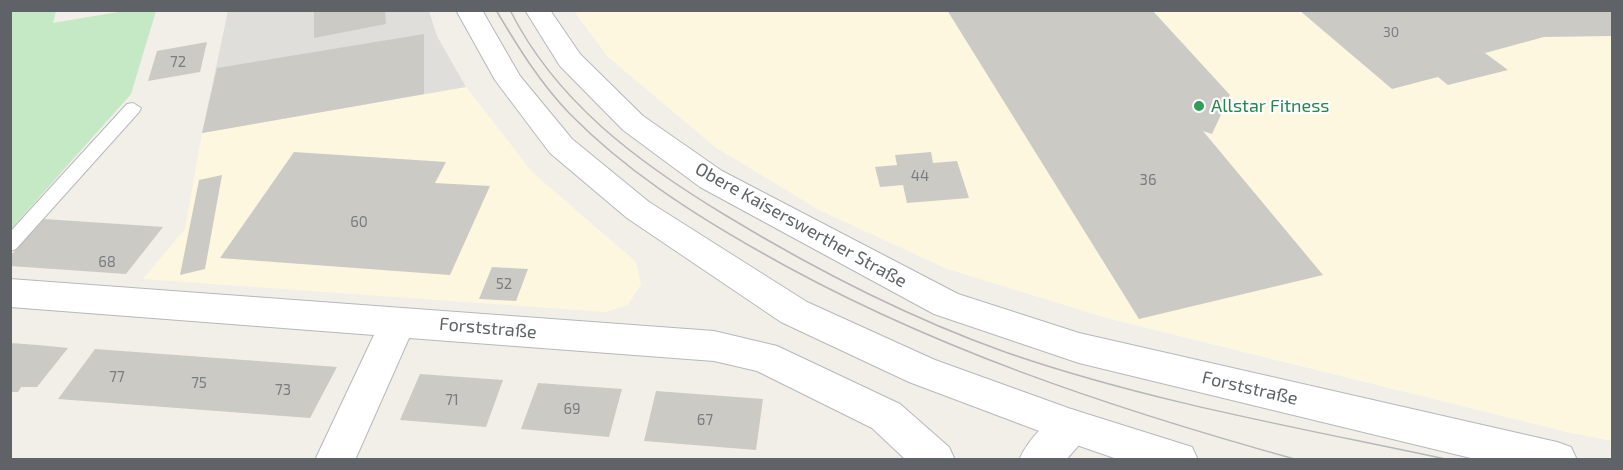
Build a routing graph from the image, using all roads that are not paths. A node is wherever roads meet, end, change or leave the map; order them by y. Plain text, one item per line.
1 (469, 10) edge
2 (537, 10) edge
3 (133, 108) dead end
4 (10, 244) edge
5 (10, 293) edge
6 (946, 304) joint
7 (399, 321) junction
8 (1071, 426) junction
9 (335, 459) edge
10 (935, 459) edge
11 (1039, 459) edge
12 (1178, 459) edge
13 (1557, 459) edge

1 - 8 street
2 - 6 street, Obere Kaiserswerther Straße
3 - 4 lane
5 - 7 street, Forststraße
6 - 13 street, Forststraße
7 - 9 street
7 - 10 street, Forststraße
8 - 11 street
8 - 12 street

